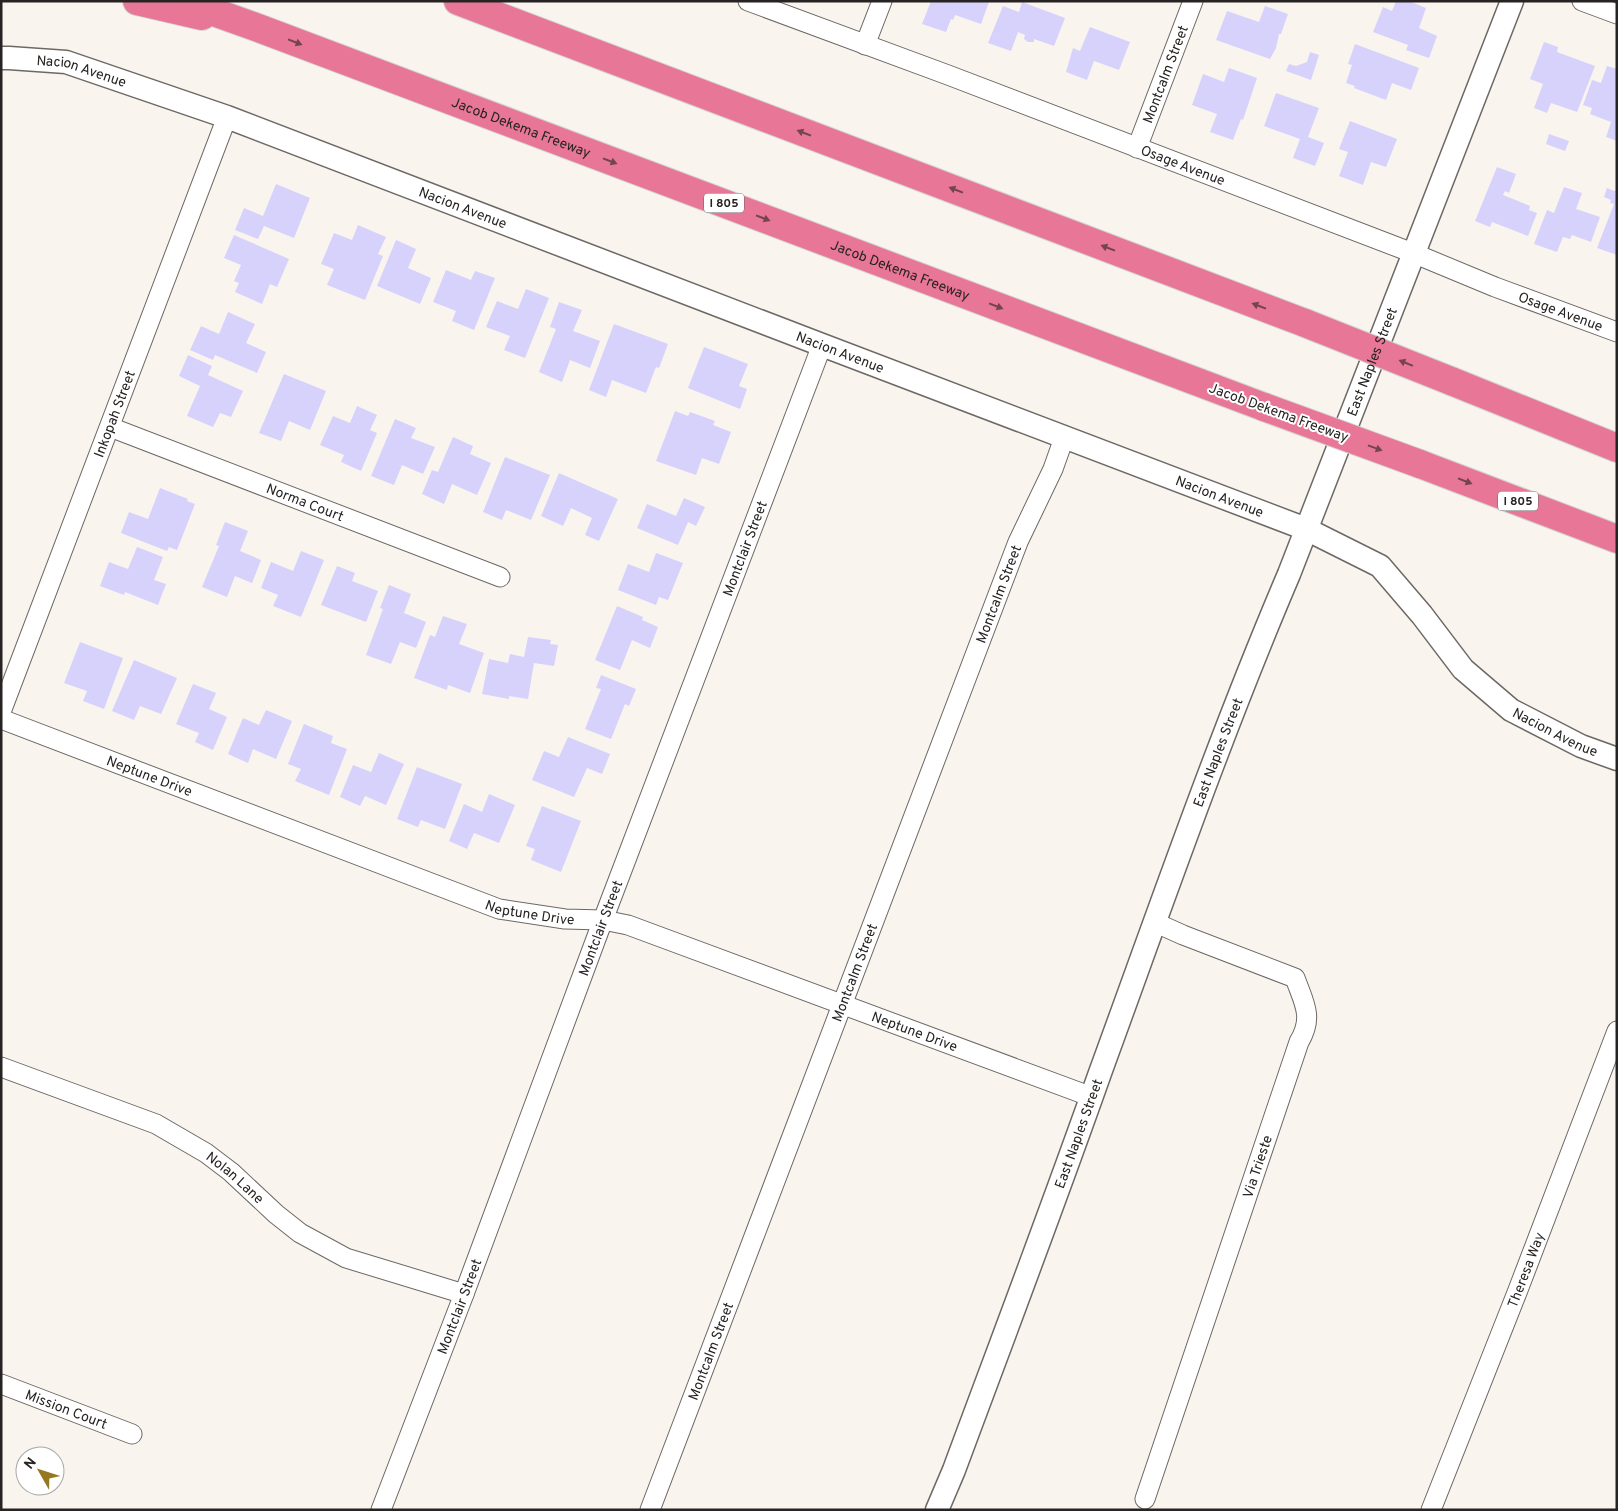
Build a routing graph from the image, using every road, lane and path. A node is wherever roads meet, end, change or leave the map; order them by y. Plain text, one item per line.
1 (137, 1) edge
2 (183, 1) edge
3 (458, 1) edge
4 (748, 1) edge
5 (882, 1) edge
6 (1193, 1) edge
7 (1512, 1) edge
8 (1582, 1) edge
9 (1617, 14) edge
10 (261, 29) junction
11 (865, 45) junction
12 (1, 58) edge
13 (227, 117) junction
14 (1137, 148) junction
15 (1413, 253) junction
16 (1617, 332) edge
17 (822, 346) junction
18 (110, 427) junction
19 (1064, 438) junction
20 (1617, 446) edge
21 (1306, 529) junction
22 (1617, 539) edge
23 (500, 577) dead end
24 (1, 712) edge
25 (1, 720) edge
26 (1617, 759) edge
27 (603, 920) junction
28 (1154, 922) junction
29 (842, 1004) junction
30 (1617, 1031) edge
31 (1, 1067) edge
32 (1092, 1097) junction
33 (464, 1294) junction
34 (1, 1384) edge
35 (132, 1434) dead end
36 (1145, 1499) dead end
37 (381, 1510) edge
38 (650, 1510) edge
39 (937, 1510) edge
40 (1431, 1510) edge

1 - 10 highway
2 - 10 highway, Jacob Dekema Freeway / I 805
20 -> 3 highway, bridge
4 - 11 street, Osage Avenue
5 - 11 street
6 - 14 street, Montcalm Street
7 - 15 street, East Naples Street
8 - 9 street
10 -> 22 highway, Jacob Dekema Freeway / I 805, bridge
11 - 14 street, Osage Avenue
12 - 13 street, Nacion Avenue
13 - 17 street, Nacion Avenue
13 - 18 street, Inkopah Street
14 - 15 street, Osage Avenue
15 - 16 street, Osage Avenue
15 - 21 street, East Naples Street
17 - 19 street, Nacion Avenue
17 - 27 street, Montclair Street
18 - 23 street, Norma Court
18 - 24 street, Inkopah Street
19 - 21 street, Nacion Avenue
19 - 29 street, Montcalm Street
21 - 26 street, Nacion Avenue
21 - 28 street, East Naples Street
25 - 27 street, Neptune Drive
27 - 29 street, Neptune Drive
27 - 33 street, Montclair Street
28 - 32 street, East Naples Street
28 - 36 street, Via Trieste
29 - 32 street, Neptune Drive
29 - 38 street, Montcalm Street
30 - 40 street, Theresa Way
31 - 33 street, Nolan Lane
32 - 39 street, East Naples Street
33 - 37 street, Montclair Street
34 - 35 street, Mission Court

